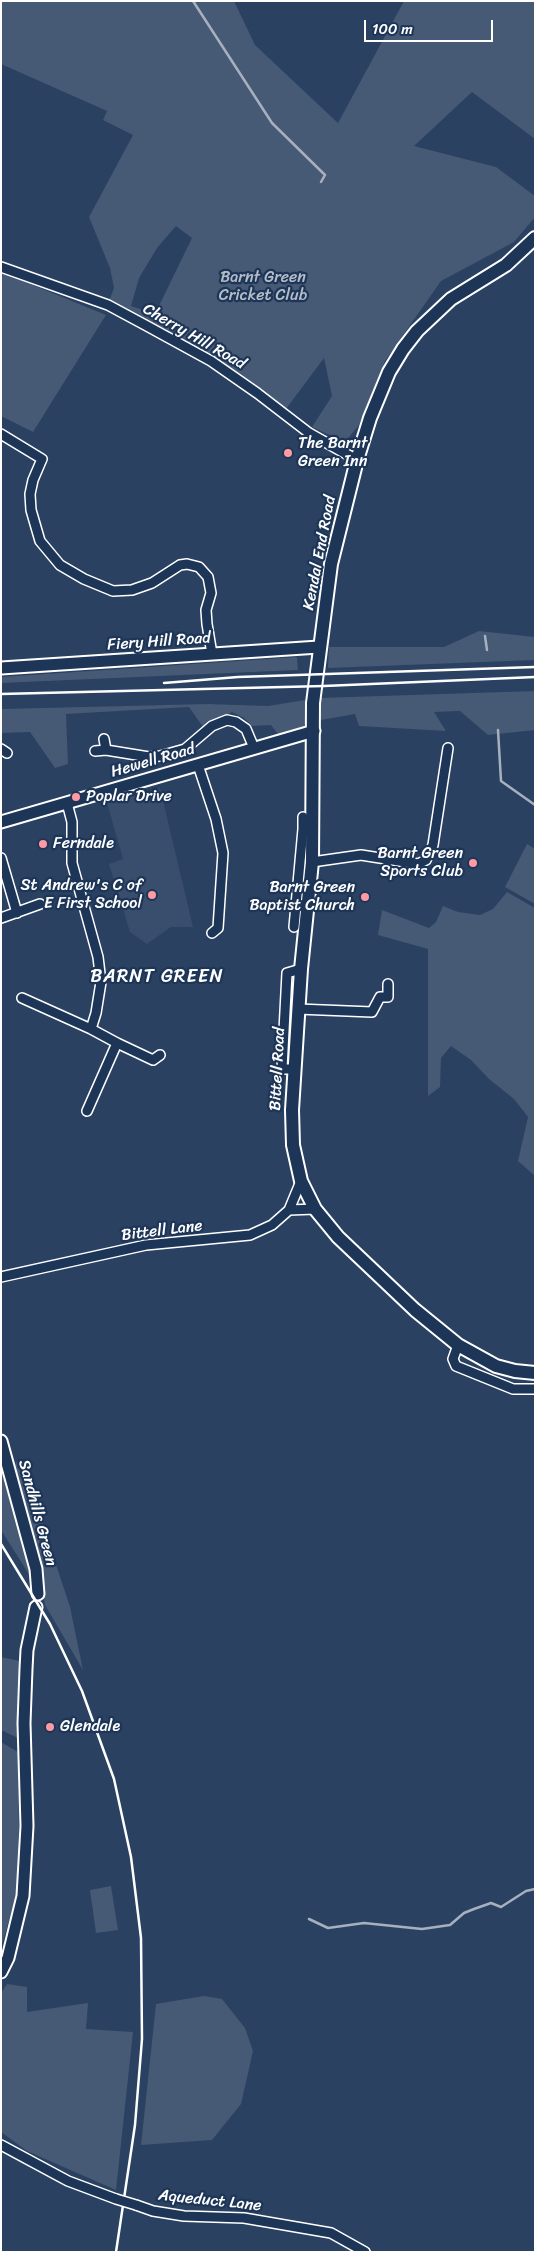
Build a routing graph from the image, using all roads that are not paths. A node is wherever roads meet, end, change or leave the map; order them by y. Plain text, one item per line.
1 (535, 238) edge
2 (1, 267) edge
3 (1, 434) edge
4 (357, 460) junction
5 (319, 647) junction
6 (212, 654) junction
7 (1, 668) edge
8 (314, 731) junction
9 (104, 739) dead end
10 (254, 748) junction
11 (448, 748) dead end
12 (106, 750) junction
13 (95, 752) dead end
14 (198, 765) junction
15 (67, 804) junction
16 (303, 817) dead end
17 (1, 822) edge
18 (308, 829) junction
19 (1, 858) edge
20 (312, 862) junction
21 (302, 903) junction
22 (40, 904) dead end
23 (17, 913) junction
24 (1, 918) edge
25 (294, 927) dead end
26 (212, 933) dead end
27 (301, 969) junction
28 (388, 984) dead end
29 (22, 998) dead end
30 (298, 1009) junction
31 (91, 1029) junction
32 (117, 1043) junction
33 (160, 1055) dead end
34 (293, 1069) junction
35 (87, 1111) dead end
36 (301, 1181) junction
37 (315, 1209) junction
38 (288, 1210) junction
39 (1, 1277) edge
40 (458, 1345) junction
41 (535, 1373) edge
42 (535, 1389) edge
43 (1, 1440) edge
44 (38, 1594) joint
45 (36, 1607) joint
46 (1, 1972) edge
47 (1, 2145) edge
48 (365, 2252) edge

1 - 4 main road, Kendal End Road
2 - 4 street, Cherry Hill Road
3 - 6 street
4 - 5 main road, Kendal End Road
5 - 6 street, Fiery Hill Road
5 - 8 main road, Bittell Road
6 - 7 street, Fiery Hill Road
8 - 10 street, Hewell Road
8 - 18 main road, Bittell Road
9 - 12 street
10 - 12 street
10 - 14 street, Hewell Road
11 - 20 street
12 - 13 street
14 - 15 street, Hewell Road
14 - 26 street
15 - 17 street, Hewell Road
15 - 31 street
16 - 18 street
18 - 20 main road, Bittell Road
18 - 21 street
19 - 23 street
20 - 21 main road, Bittell Road
21 - 25 street
21 - 27 main road, Bittell Road
22 - 23 street
23 - 24 street
27 - 30 main road, Bittell Road
27 - 34 street
28 - 30 street
29 - 31 street
30 - 34 main road, Bittell Road
31 - 32 street
32 - 33 street
32 - 35 street
34 - 36 main road, Bittell Road
36 - 37 main road, Bittell Road
36 - 38 street, Bittell Lane
37 - 38 street
37 - 40 main road, Bittell Road
38 - 39 street, Bittell Lane
40 - 41 main road, Bittell Road
40 - 42 street
43 - 44 street, Sandhills Green
44 - 45 street
45 - 46 street
47 - 48 street, Aqueduct Lane, bridge

